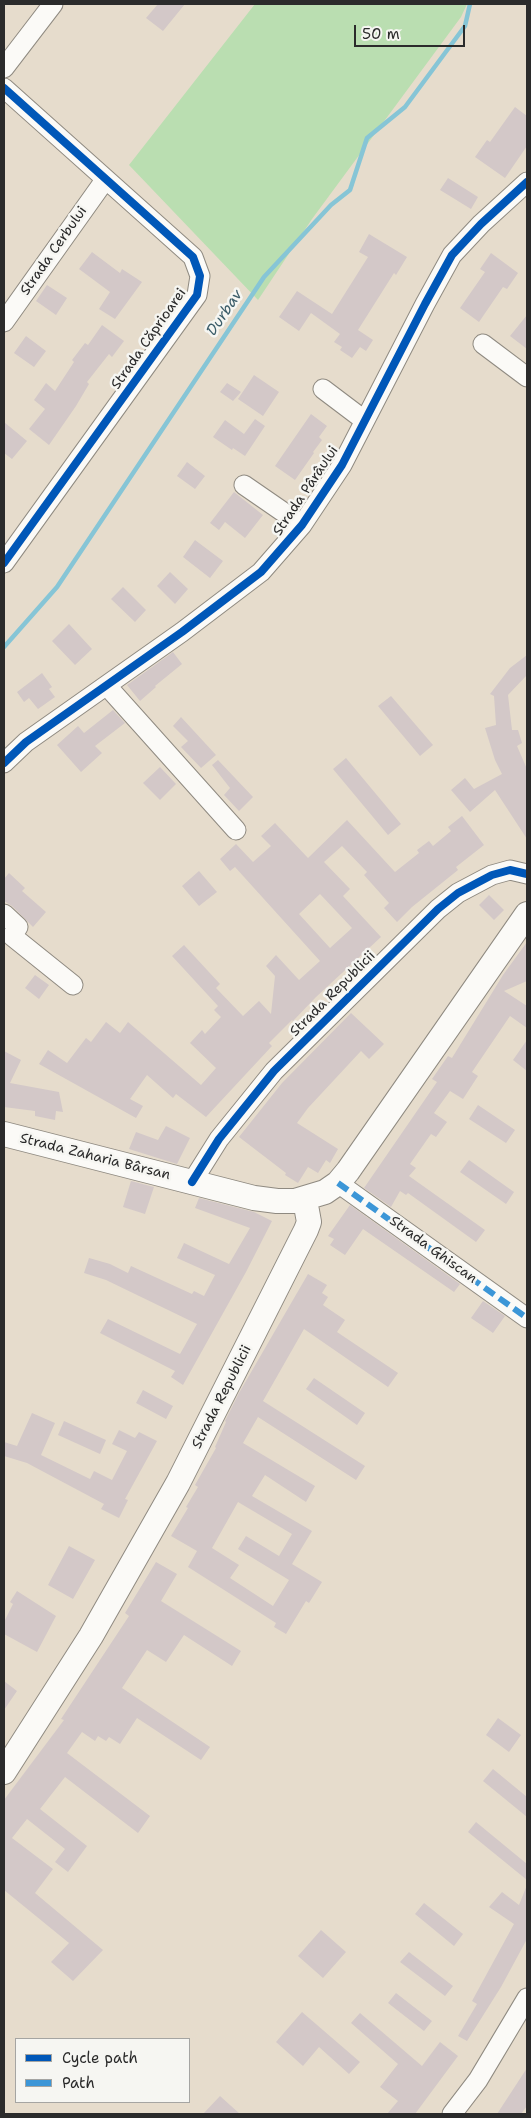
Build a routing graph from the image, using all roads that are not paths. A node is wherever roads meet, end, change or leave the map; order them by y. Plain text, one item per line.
1 (53, 4) edge
2 (4, 68) edge
3 (4, 88) edge
4 (105, 180) junction
5 (527, 182) edge
6 (4, 322) edge
7 (483, 344) dead end
8 (527, 377) edge
9 (323, 389) dead end
10 (364, 420) junction
11 (244, 485) dead end
12 (302, 525) junction
13 (4, 563) edge
14 (107, 686) junction
15 (4, 763) edge
16 (236, 830) dead end
17 (527, 874) edge
18 (4, 914) edge
19 (527, 914) edge
20 (73, 985) dead end
21 (4, 1134) edge
22 (192, 1182) junction
23 (338, 1183) junction
24 (304, 1200) junction
25 (527, 1318) edge
26 (4, 1772) edge
27 (527, 1998) edge
28 (452, 2114) edge

1 - 2 street
3 - 4 street, Strada Căprioarei
4 - 6 street, Strada Cerbului
4 - 13 street, Strada Căprioarei
5 - 10 street, Strada Pârâului
7 - 8 street
9 - 10 street
10 - 12 street, Strada Pârâului
11 - 12 street
12 - 14 street, Strada Pârâului
14 - 15 street, Strada Pârâului
14 - 16 street
17 - 22 street, Strada Republicii
18 - 20 street
19 - 23 main road
21 - 22 main road, Strada Zaharia Bârsan
22 - 24 main road, Strada Zaharia Bârsan
23 - 24 main road
23 - 25 street, Strada Ghiscan
24 - 26 main road, Strada Republicii
27 - 28 street

